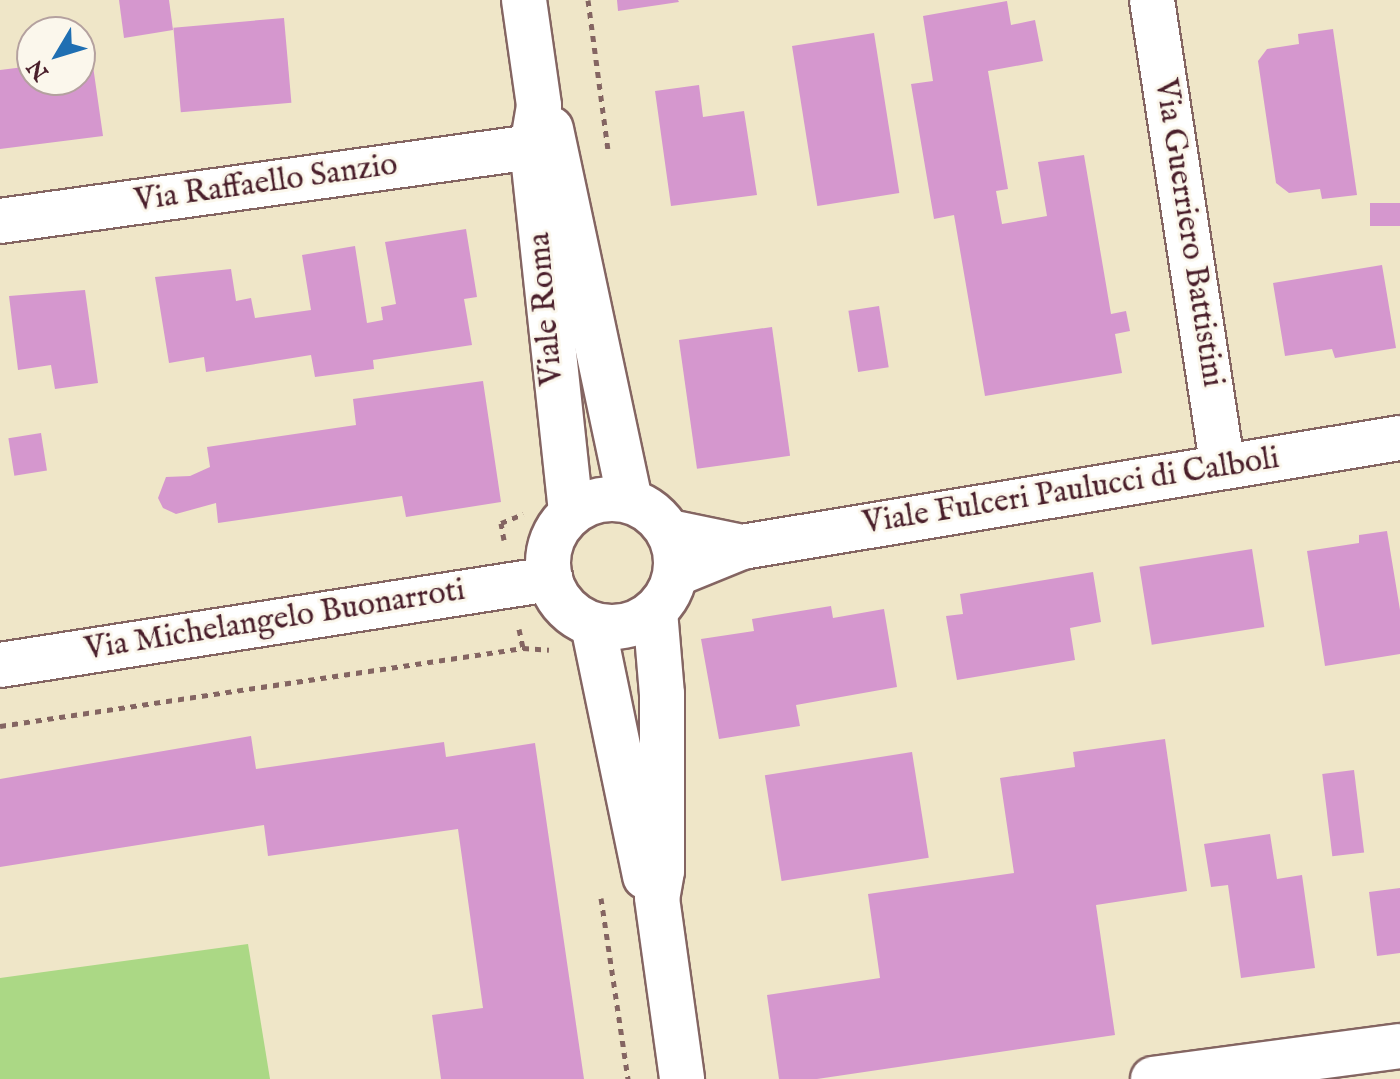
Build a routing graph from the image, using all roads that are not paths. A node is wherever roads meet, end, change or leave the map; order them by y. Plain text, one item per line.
1 (524, 0) edge
2 (1152, 0) edge
3 (536, 126) junction
4 (0, 221) edge
5 (1400, 438) edge
6 (1223, 467) junction
7 (630, 501) junction
8 (571, 513) junction
9 (673, 553) junction
10 (550, 579) junction
11 (655, 611) junction
12 (593, 625) junction
13 (0, 665) edge
14 (657, 898) junction
15 (1400, 1046) edge
16 (682, 1079) edge
17 (1153, 1079) edge

1 - 3 street, Viale Roma
2 - 6 street, Via Guerriero Battistini
3 - 4 street, Via Raffaello Sanzio
3 - 7 street, Viale Roma
3 - 8 street, Viale Roma
5 - 6 street, Viale Fulceri Paulucci di Calboli
6 - 9 street, Viale Fulceri Paulucci di Calboli
7 - 8 street
7 - 9 street
8 - 10 street
9 - 11 street
10 - 12 street
10 - 13 street, Via Michelangelo Buonarroti
11 - 12 street
11 - 14 street
12 - 14 street
14 - 16 street
15 - 17 street

